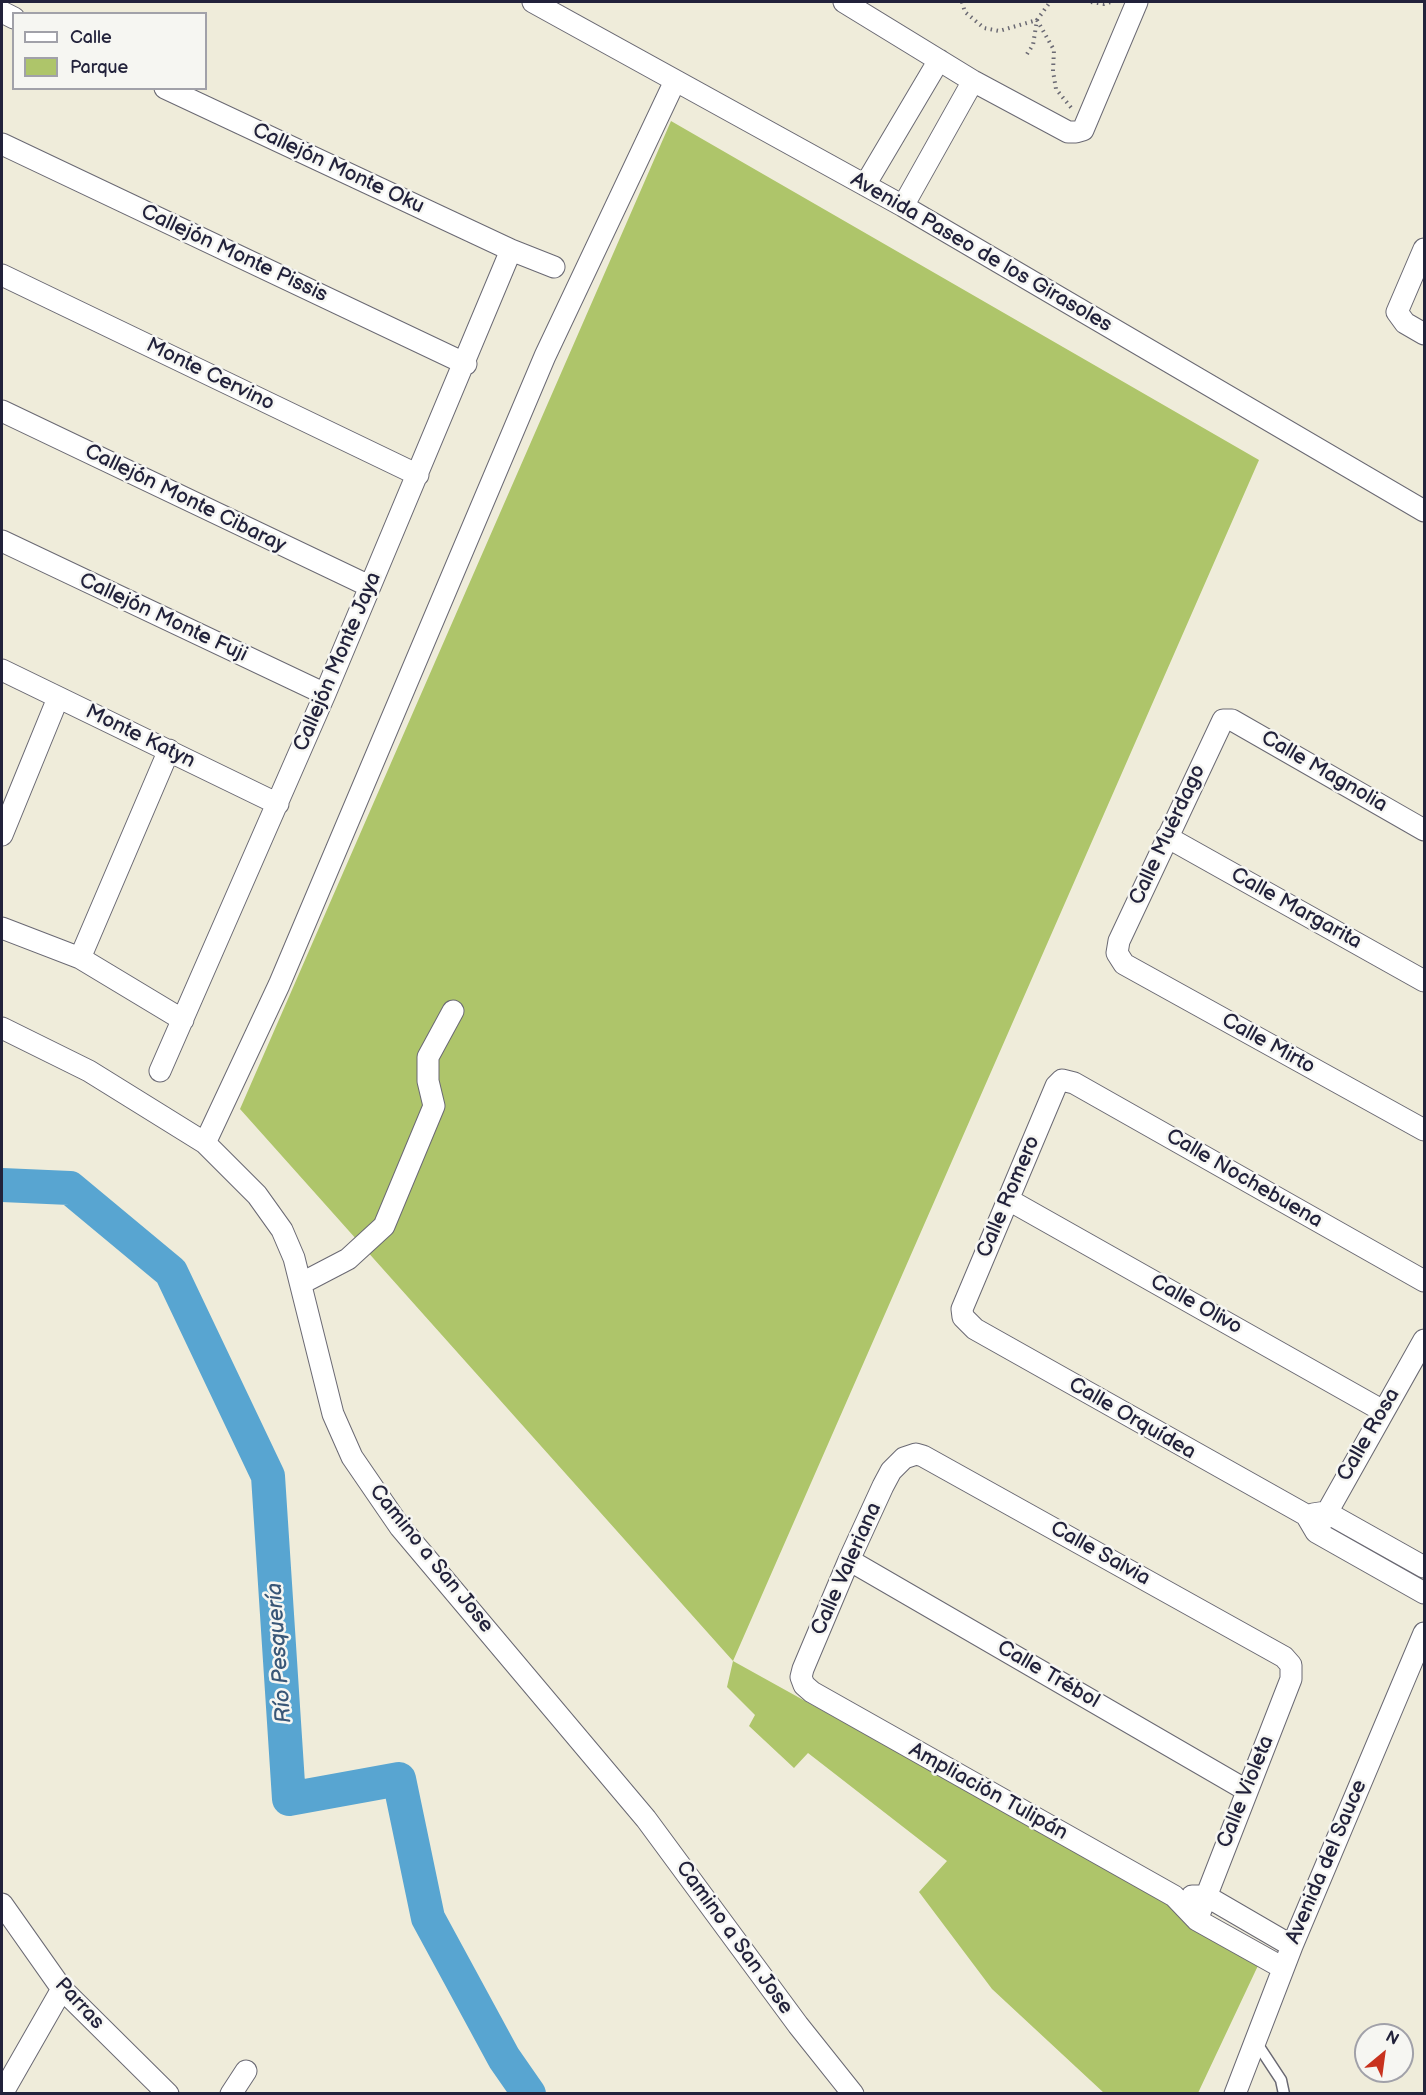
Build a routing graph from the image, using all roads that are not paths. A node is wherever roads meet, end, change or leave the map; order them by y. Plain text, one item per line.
1 (533, 2) edge
2 (844, 2) edge
3 (1137, 2) edge
4 (939, 60) junction
5 (675, 81) junction
6 (973, 81) junction
7 (169, 90) edge
8 (2, 144) edge
9 (865, 185) junction
10 (903, 206) junction
11 (1425, 249) edge
12 (511, 250) junction
13 (554, 267) dead end
14 (2, 275) edge
15 (1425, 334) edge
16 (466, 364) junction
17 (2, 411) edge
18 (418, 475) junction
19 (1425, 511) edge
20 (2, 541) edge
21 (369, 586) junction
22 (2, 670) edge
23 (326, 694) junction
24 (58, 698) junction
25 (1223, 720) joint
26 (169, 750) junction
27 (278, 804) junction
28 (1425, 830) edge
29 (2, 836) edge
30 (1167, 837) junction
31 (2, 928) edge
32 (1117, 953) joint
33 (80, 958) junction
34 (1425, 981) edge
35 (453, 1011) dead end
36 (183, 1020) junction
37 (2, 1028) edge
38 (160, 1071) dead end
39 (1062, 1080) joint
40 (1425, 1130) edge
41 (205, 1143) junction
42 (1009, 1200) junction
43 (1425, 1281) edge
44 (302, 1283) junction
45 (963, 1317) joint
46 (1425, 1340) edge
47 (1383, 1410) junction
48 (904, 1458) joint
49 (1316, 1520) junction
50 (849, 1560) junction
51 (1425, 1567) edge
52 (1425, 1593) edge
53 (1425, 1633) edge
54 (1291, 1665) joint
55 (804, 1685) joint
56 (1246, 1790) junction
57 (1174, 1896) junction
58 (1206, 1896) junction
59 (2, 1904) edge
60 (1197, 1920) junction
61 (1292, 1946) junction
62 (1283, 1968) junction
63 (62, 1989) junction
64 (1255, 2041) junction
65 (246, 2071) dead end
66 (2, 2094) edge
67 (168, 2094) edge
68 (231, 2094) edge
69 (852, 2094) edge
70 (1235, 2094) edge
71 (1284, 2094) edge

1 - 5 street, Avenida Paseo de los Girasoles
2 - 4 street
3 - 6 street
4 - 6 street
4 - 9 street
5 - 9 street, Avenida Paseo de los Girasoles
5 - 41 street
6 - 10 street
7 - 12 street, Callejón Monte Oku
8 - 16 street, Callejón Monte Pissis
9 - 10 street, Avenida Paseo de los Girasoles
10 - 19 street, Avenida Paseo de los Girasoles
11 - 15 street
12 - 13 street, Callejón Monte Oku
12 - 16 street, Callejón Monte Jaya
14 - 18 street, Monte Cervino
16 - 18 street, Callejón Monte Jaya
17 - 21 street, Callejón Monte Cibaray
18 - 21 street, Callejón Monte Jaya
20 - 23 street, Callejón Monte Fuji
21 - 23 street, Callejón Monte Jaya
22 - 24 street, Monte Katyn
23 - 27 street, Callejón Monte Jaya
24 - 26 street, Monte Katyn
24 - 29 street
25 - 28 street, Calle Magnolia
25 - 30 street, Calle Muérdago
26 - 27 street, Monte Katyn
26 - 33 street
27 - 36 street, Callejón Monte Jaya
30 - 32 street, Calle Muérdago
30 - 34 street, Calle Margarita
31 - 33 street
32 - 40 street, Calle Mirto
33 - 36 street
35 - 44 street
36 - 38 street, Callejón Monte Jaya
37 - 41 street, Camino a San Jose
39 - 42 street, Calle Romero
39 - 43 street, Calle Nochebuena
41 - 44 street, Camino a San Jose
42 - 45 street, Calle Romero
42 - 47 street, Calle Olivo
44 - 69 street, Camino a San Jose
45 - 49 street, Calle Orquídea
46 - 47 street, Calle Rosa
47 - 49 street, Calle Rosa
48 - 50 street, Calle Valeriana
48 - 54 street, Calle Salvia
49 - 51 street, Calle Orquídea
49 - 52 street, Calle Orquídea
50 - 55 street, Calle Valeriana
50 - 56 street, Calle Trébol
53 - 61 street, Avenida del Sauce
54 - 56 street, Calle Violeta
55 - 57 street, Ampliación Tulipán
56 - 58 street, Calle Violeta
57 - 58 street, Ampliación Tulipán
57 - 60 street, Ampliación Tulipán
58 - 60 street, Calle Violeta
58 - 61 street
59 - 63 street, Parras
60 - 62 street, Ampliación Tulipán
61 - 62 street, Avenida del Sauce
62 - 64 street, Avenida del Sauce
63 - 66 street
63 - 67 street, Parras
64 - 70 street, Avenida del Sauce
64 - 71 lane
65 - 68 street

